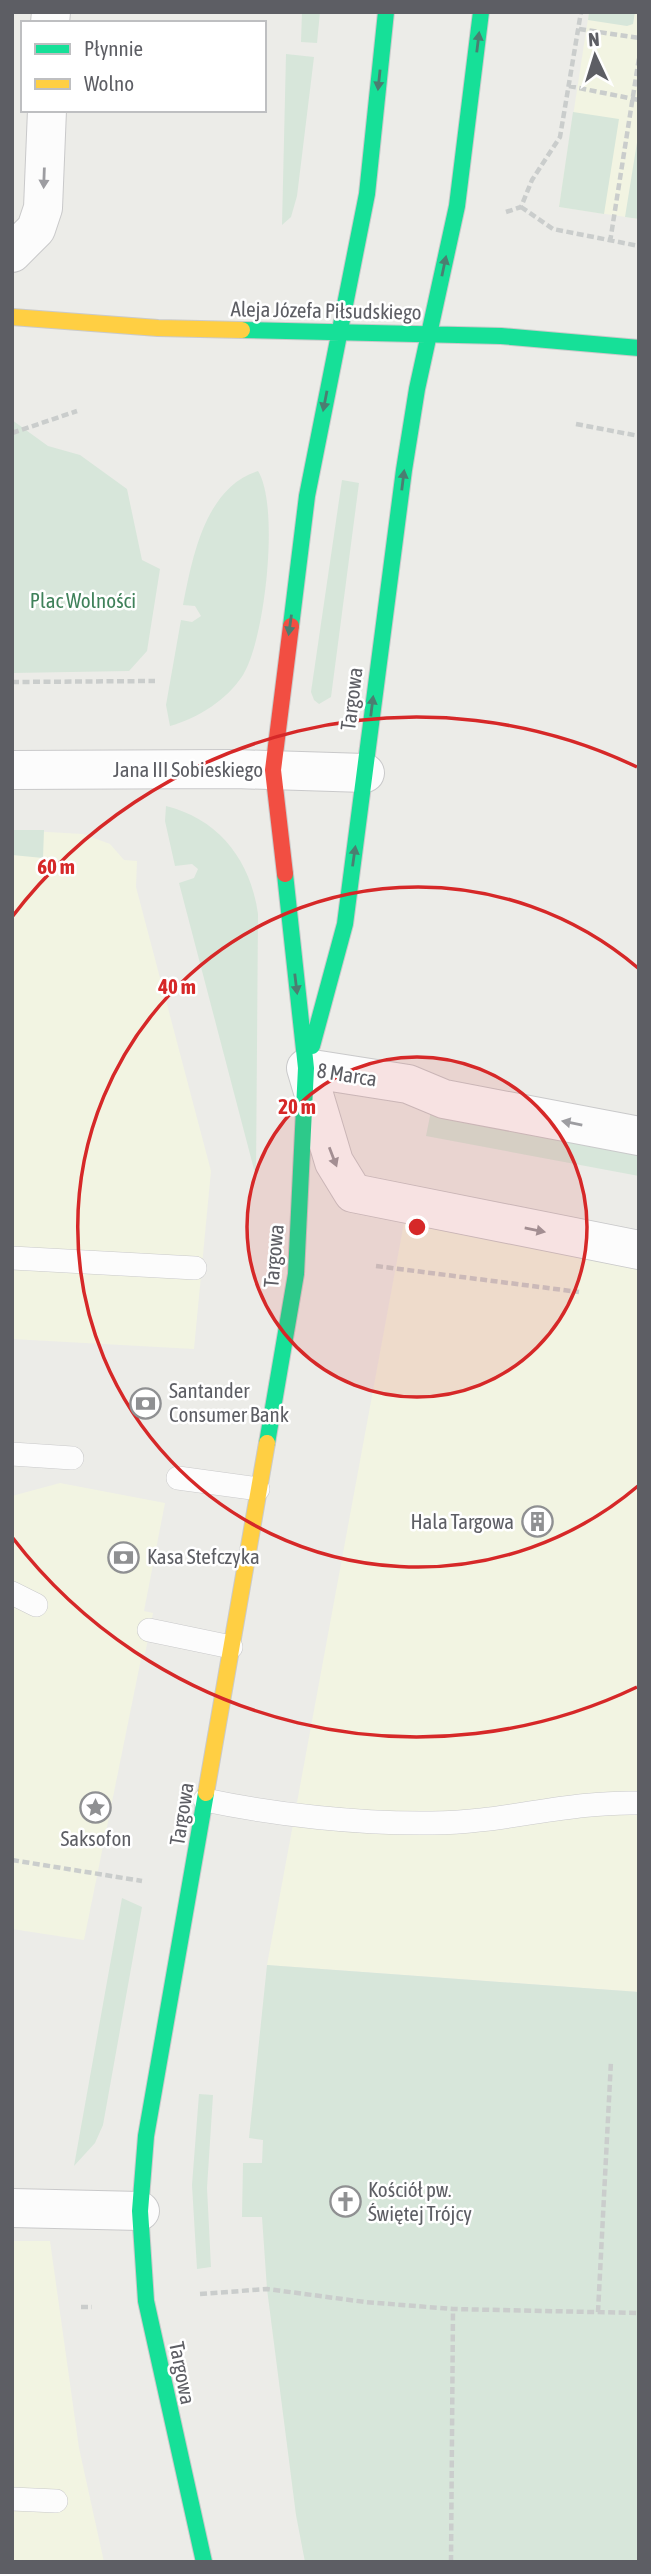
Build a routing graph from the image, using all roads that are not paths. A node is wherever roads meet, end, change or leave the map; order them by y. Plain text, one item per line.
1 (386, 12) edge
2 (481, 12) edge
3 (47, 112) edge
4 (12, 253) edge
5 (12, 317) edge
6 (430, 333) junction
7 (338, 334) junction
8 (639, 348) edge
9 (12, 770) edge
10 (273, 770) junction
11 (365, 774) junction
12 (306, 1068) junction
13 (639, 1136) edge
14 (639, 1250) edge
15 (12, 1258) edge
16 (195, 1268) dead end
17 (12, 1454) edge
18 (72, 1458) dead end
19 (178, 1478) dead end
20 (258, 1489) junction
21 (12, 1593) edge
22 (36, 1605) dead end
23 (149, 1630) dead end
24 (231, 1647) junction
25 (205, 1800) junction
26 (639, 1803) edge
27 (12, 2208) edge
28 (140, 2211) junction
29 (12, 2499) edge
30 (56, 2501) dead end
31 (204, 2562) edge

1 -> 7 street, Targowa
6 -> 2 street, Targowa
3 -> 4 street
5 - 7 street, Aleja Józefa Piłsudskiego
6 - 7 street, Aleja Józefa Piłsudskiego
6 - 8 street, Aleja Józefa Piłsudskiego
11 -> 6 street, Targowa
7 -> 10 street, Targowa
9 - 10 street, Jana III Sobieskiego
10 - 11 street, Jana III Sobieskiego
10 -> 12 street, Targowa
12 -> 11 street, Targowa
13 -> 12 street, 8 Marca
12 -> 14 street, 8 Marca
12 - 20 street, Targowa
15 - 16 lane
17 - 18 lane
19 - 20 lane
20 - 24 street, Targowa
21 - 22 lane
23 - 24 lane
24 - 25 street, Targowa
25 - 26 lane
25 - 28 street, Targowa
27 - 28 street
28 - 31 street, Targowa
29 - 30 lane

